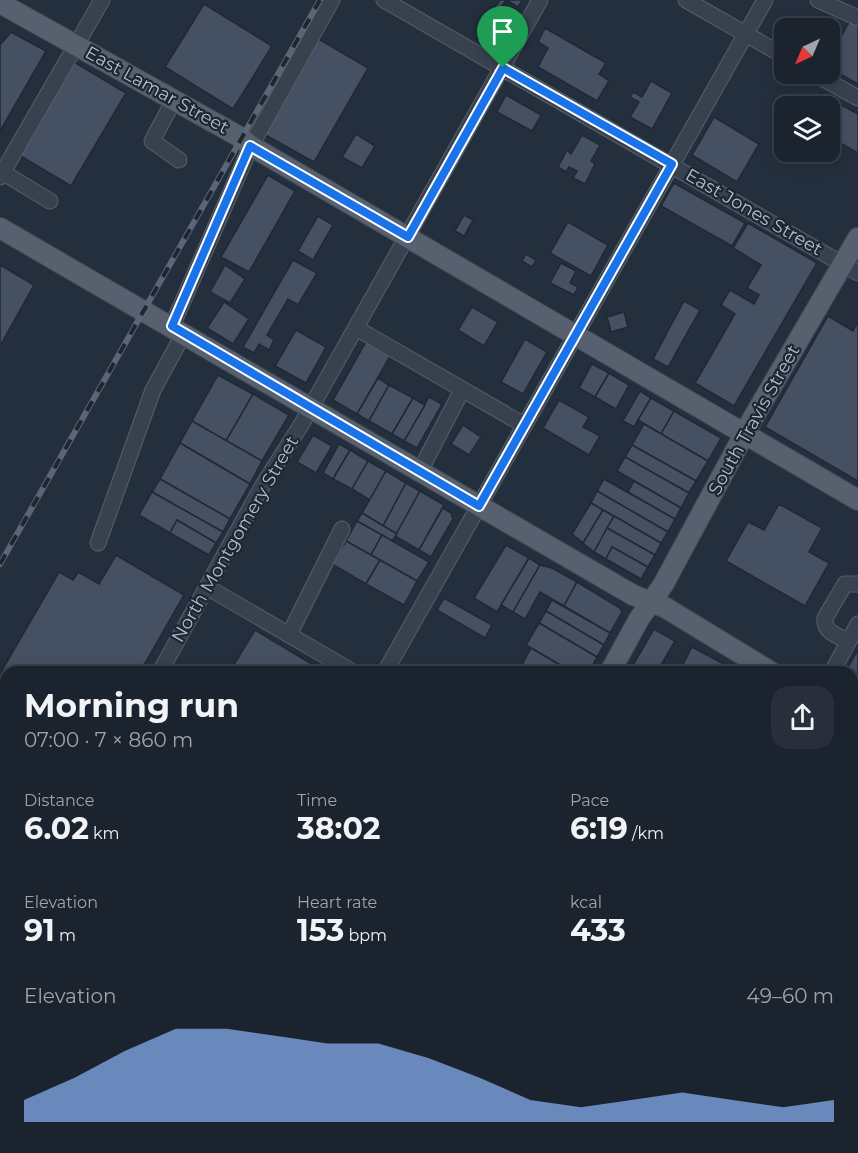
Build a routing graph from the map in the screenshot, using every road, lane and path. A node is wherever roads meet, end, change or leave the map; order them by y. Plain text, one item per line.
1 (102, 0) edge
2 (332, 0) edge
3 (384, 0) edge
4 (540, 0) edge
5 (686, 0) edge
6 (765, 0) edge
7 (818, 0) edge
8 (0, 3) edge
9 (858, 18) edge
10 (746, 34) junction
11 (74, 44) junction
12 (774, 50) edge
13 (503, 68) junction
14 (833, 84) edge
15 (858, 98) edge
16 (174, 100) junction
17 (250, 146) junction
18 (179, 160) dead end
19 (672, 164) junction
20 (1, 175) edge
21 (50, 201) dead end
22 (0, 228) edge
23 (408, 237) junction
24 (858, 238) edge
25 (851, 268) edge
26 (356, 328) junction
27 (178, 330) junction
28 (577, 335) junction
29 (462, 390) junction
30 (311, 407) junction
31 (524, 425) junction
32 (747, 434) junction
33 (420, 471) junction
34 (858, 500) edge
35 (479, 506) junction
36 (342, 530) dead end
37 (98, 543) dead end
38 (858, 584) edge
39 (207, 587) junction
40 (652, 603) junction
41 (858, 624) edge
42 (289, 635) junction
43 (848, 641) junction
44 (748, 665) edge
45 (163, 666) edge
46 (343, 666) edge
47 (388, 666) edge
48 (613, 666) edge
49 (834, 666) edge

1 - 11 street
2 - 17 street
3 - 13 street, East Jones Street
4 - 13 street, North Montgomery Street
5 - 10 street
6 - 10 street
7 - 9 street
8 - 11 main road, East Lamar Street
10 - 12 street
10 - 19 street
11 - 16 main road, East Lamar Street
11 - 20 street
13 - 19 street, East Jones Street
13 - 23 street, North Montgomery Street
14 - 15 street
16 - 17 main road, East Lamar Street
16 - 18 street
17 - 23 main road, East Lamar Street
17 - 27 street
19 - 25 street, East Jones Street
19 - 28 street
20 - 21 street
22 - 27 main road
23 - 26 street, North Montgomery Street
23 - 28 main road, East Lamar Street
24 - 25 main road, South Travis Street
25 - 32 main road, South Travis Street
26 - 29 street
26 - 30 street, North Montgomery Street
27 - 30 main road
27 - 37 street
28 - 31 street
28 - 32 main road, East Lamar Street
29 - 31 street
29 - 33 street
30 - 33 main road
30 - 39 street, North Montgomery Street
31 - 35 street
32 - 34 main road, East Lamar Street
32 - 40 main road, South Travis Street
33 - 35 main road
35 - 40 main road
35 - 47 street
36 - 42 street
38 - 43 street
39 - 42 street
39 - 45 street, North Montgomery Street
40 - 44 main road
40 - 48 main road, South Travis Street
41 - 43 street
42 - 46 street
43 - 49 street

